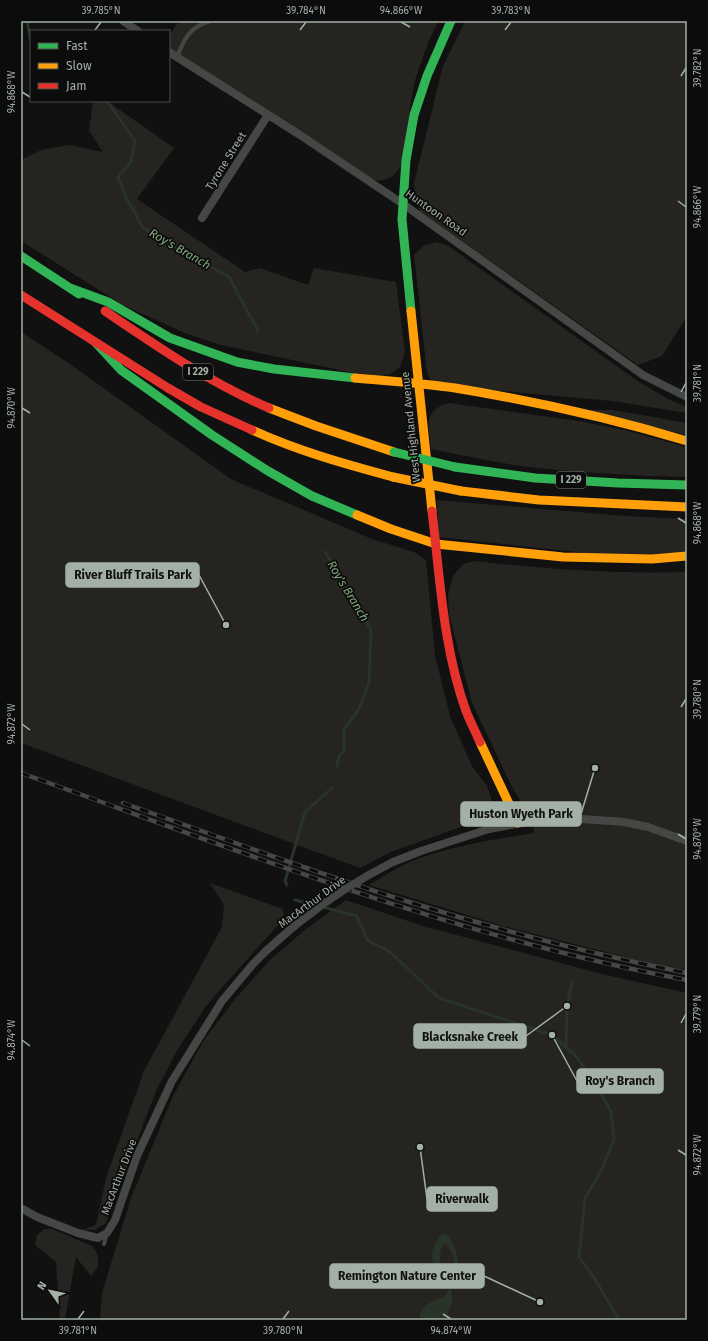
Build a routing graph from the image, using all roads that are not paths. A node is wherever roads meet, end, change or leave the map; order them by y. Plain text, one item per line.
1 (123, 21) edge
2 (211, 21) edge
3 (451, 21) edge
4 (136, 30) edge
5 (170, 53) edge
6 (177, 57) junction
7 (268, 115) junction
8 (403, 204) junction
9 (202, 218) dead end
10 (21, 256) edge
11 (70, 288) junction
12 (21, 295) edge
13 (96, 343) junction
14 (418, 384) junction
15 (687, 396) edge
16 (687, 441) edge
17 (687, 485) edge
18 (687, 507) edge
19 (436, 544) junction
20 (687, 556) edge
21 (518, 823) junction
22 (687, 841) edge
23 (21, 1208) edge
24 (107, 1233) junction
25 (104, 1244) dead end

1 - 4 street
2 - 6 lane
3 - 8 main road, West Highland Avenue
5 - 6 street, Huntoon Road
6 - 7 street, Huntoon Road
7 - 8 street, Huntoon Road
7 - 9 street, Tyrone Street
8 - 14 main road, West Highland Avenue
8 - 15 street, Huntoon Road
10 - 11 main road, I 229
11 - 14 main road
11 - 17 main road, I 229, bridge
12 - 13 main road, I 229
13 - 18 main road, I 229, bridge
13 - 19 main road
14 - 16 main road
14 - 19 main road, West Highland Avenue
19 - 20 main road
19 - 21 main road, West Highland Avenue
21 - 22 street, MacArthur Drive
21 - 24 street, MacArthur Drive, bridge
23 - 24 street
24 - 25 lane

